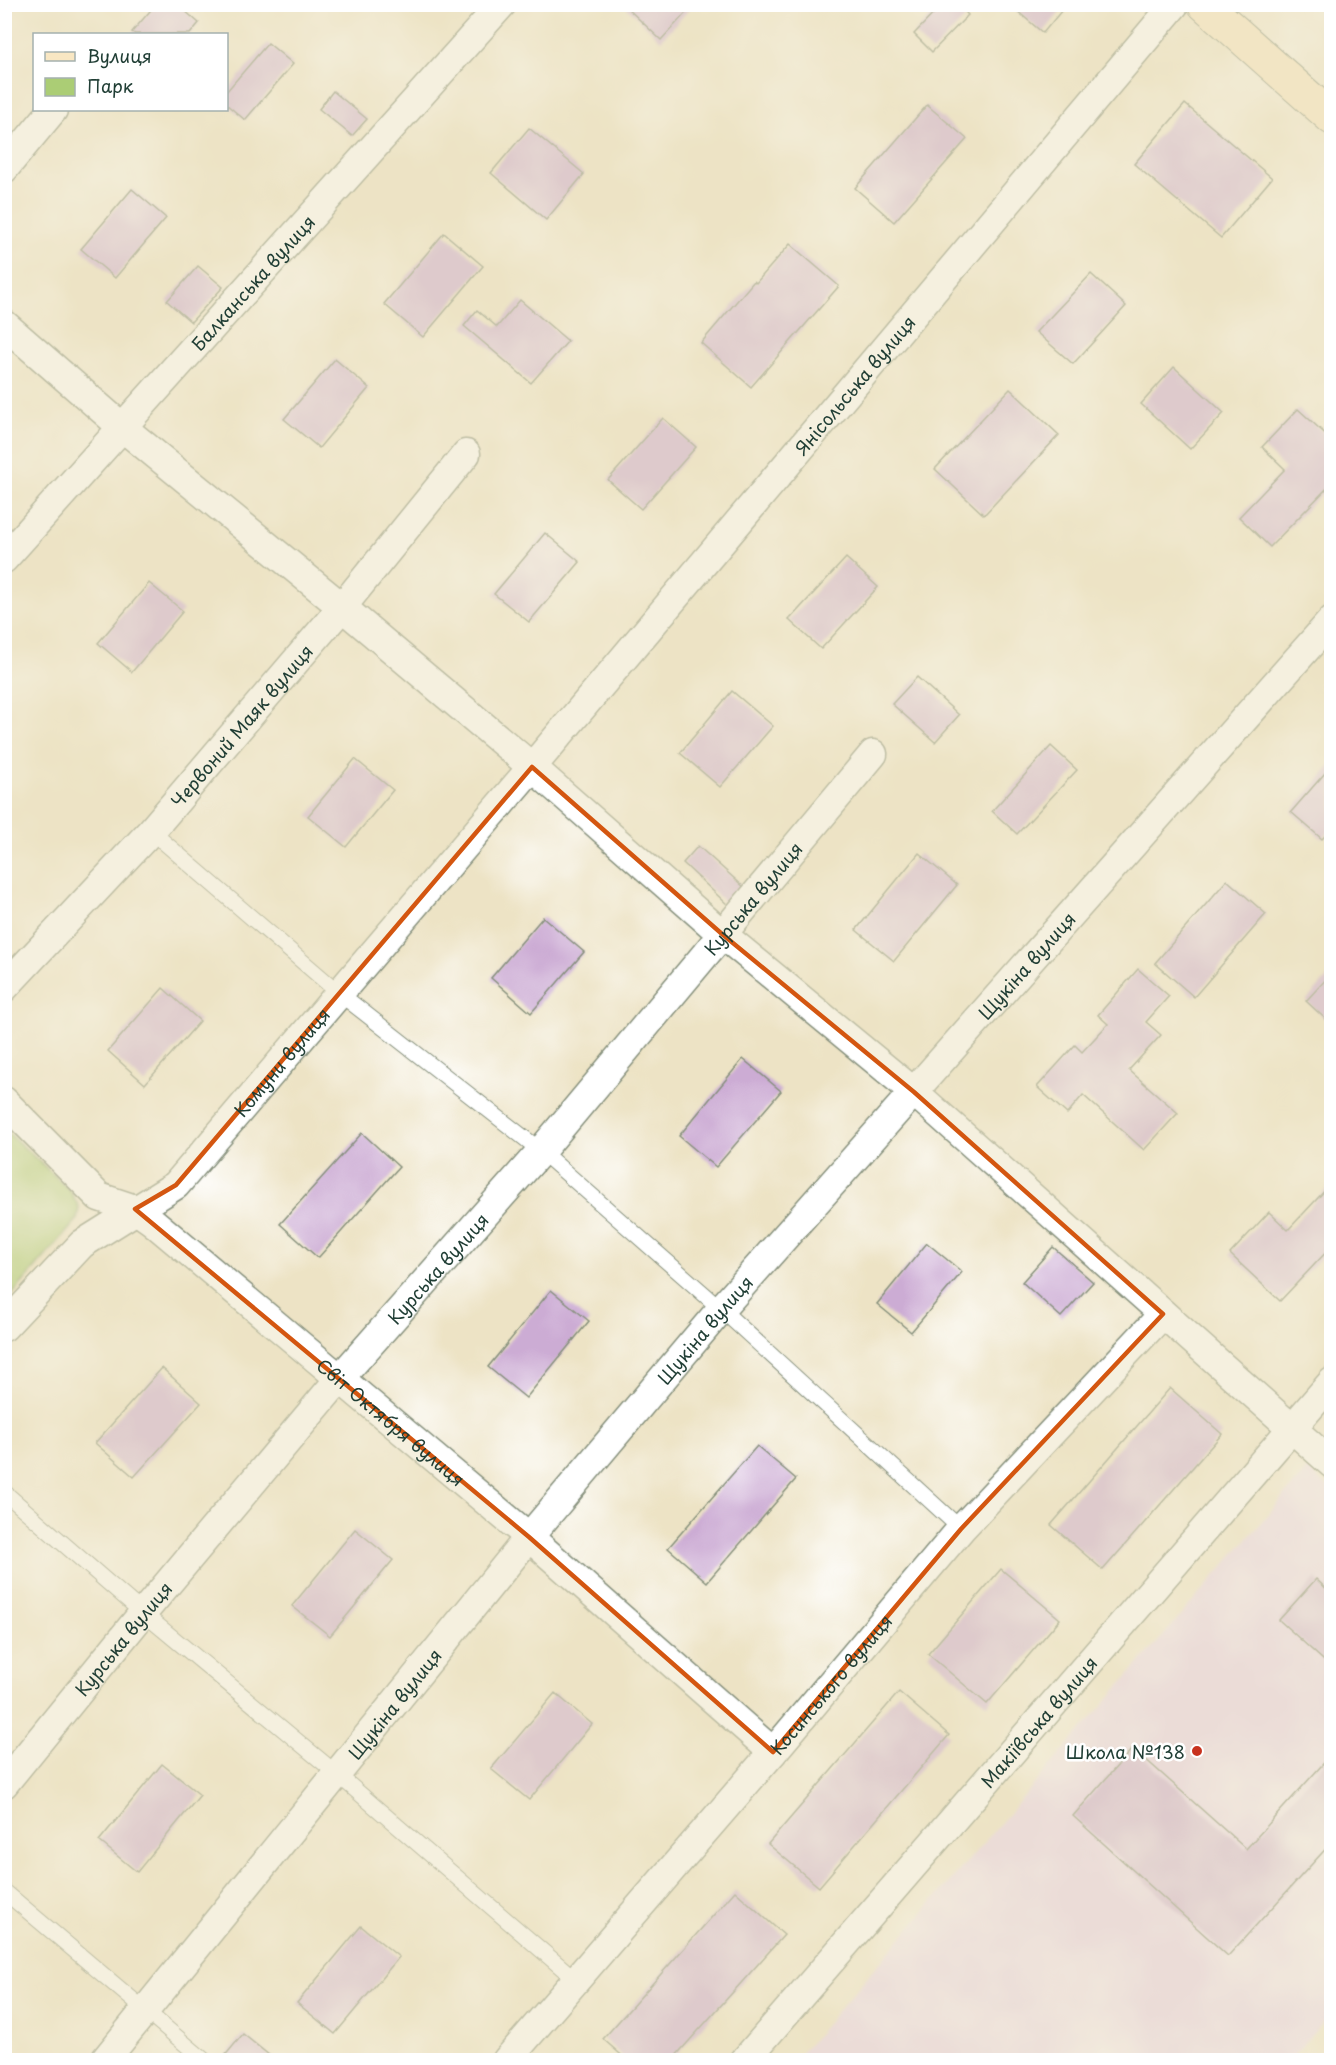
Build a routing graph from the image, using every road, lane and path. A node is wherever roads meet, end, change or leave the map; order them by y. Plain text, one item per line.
1 (502, 4) edge
2 (1176, 4) edge
3 (1204, 4) edge
4 (52, 111) edge
5 (1332, 118) edge
6 (4, 169) edge
7 (4, 324) edge
8 (122, 427) junction
9 (466, 454) dead end
10 (4, 559) edge
11 (342, 607) junction
12 (1332, 620) edge
13 (873, 754) dead end
14 (532, 767) junction
15 (151, 831) junction
16 (722, 934) junction
17 (4, 988) edge
18 (339, 993) junction
19 (914, 1092) junction
20 (4, 1101) edge
21 (541, 1151) junction
22 (135, 1209) junction
23 (721, 1309) junction
24 (1163, 1314) junction
25 (4, 1327) edge
26 (340, 1378) junction
27 (1332, 1382) edge
28 (1290, 1429) junction
29 (1332, 1464) edge
30 (4, 1492) edge
31 (961, 1529) junction
32 (529, 1537) junction
33 (143, 1612) junction
34 (773, 1752) junction
35 (337, 1774) junction
36 (4, 1784) edge
37 (4, 1891) edge
38 (576, 1980) junction
39 (145, 2012) junction
40 (105, 2061) edge
41 (204, 2061) edge
42 (507, 2061) edge
43 (745, 2061) edge

1 - 8 street, Балканська вулиця
2 - 14 street, Янісольська вулиця
3 - 5 main road
4 - 6 street
7 - 8 street
8 - 10 street, Балканська вулиця
8 - 11 street
9 - 11 street, Червоний Маяк вулиця
11 - 14 street
11 - 15 street, Червоний Маяк вулиця
12 - 19 street, Щукіна вулиця
13 - 16 street, Курська вулиця
14 - 16 street
14 - 18 street, Комуни вулиця
15 - 17 street, Червоний Маяк вулиця
15 - 18 lane
16 - 19 street
16 - 21 street, Курська вулиця
18 - 21 lane
18 - 22 street, Комуни вулиця
19 - 23 street, Щукіна вулиця
19 - 24 street
20 - 22 street, Світ Октября вулиця
21 - 23 lane
21 - 26 street, Курська вулиця
22 - 25 street, Комуни вулиця
22 - 26 street, Світ Октября вулиця
23 - 31 lane
23 - 32 street, Щукіна вулиця
24 - 28 street
24 - 31 street, Косинського вулиця
26 - 32 street, Світ Октября вулиця
26 - 33 street, Курська вулиця
27 - 28 street, Макіївська вулиця
28 - 29 street
28 - 43 street, Макіївська вулиця
30 - 33 lane
31 - 34 street, Косинського вулиця
32 - 34 street, Світ Октября вулиця
32 - 35 street, Щукіна вулиця
33 - 35 lane
33 - 36 street, Курська вулиця
34 - 38 street, Косинського вулиця
35 - 38 lane
35 - 39 street, Щукіна вулиця
37 - 39 lane
38 - 42 street, Косинського вулиця
39 - 40 street, Щукіна вулиця
39 - 41 lane

